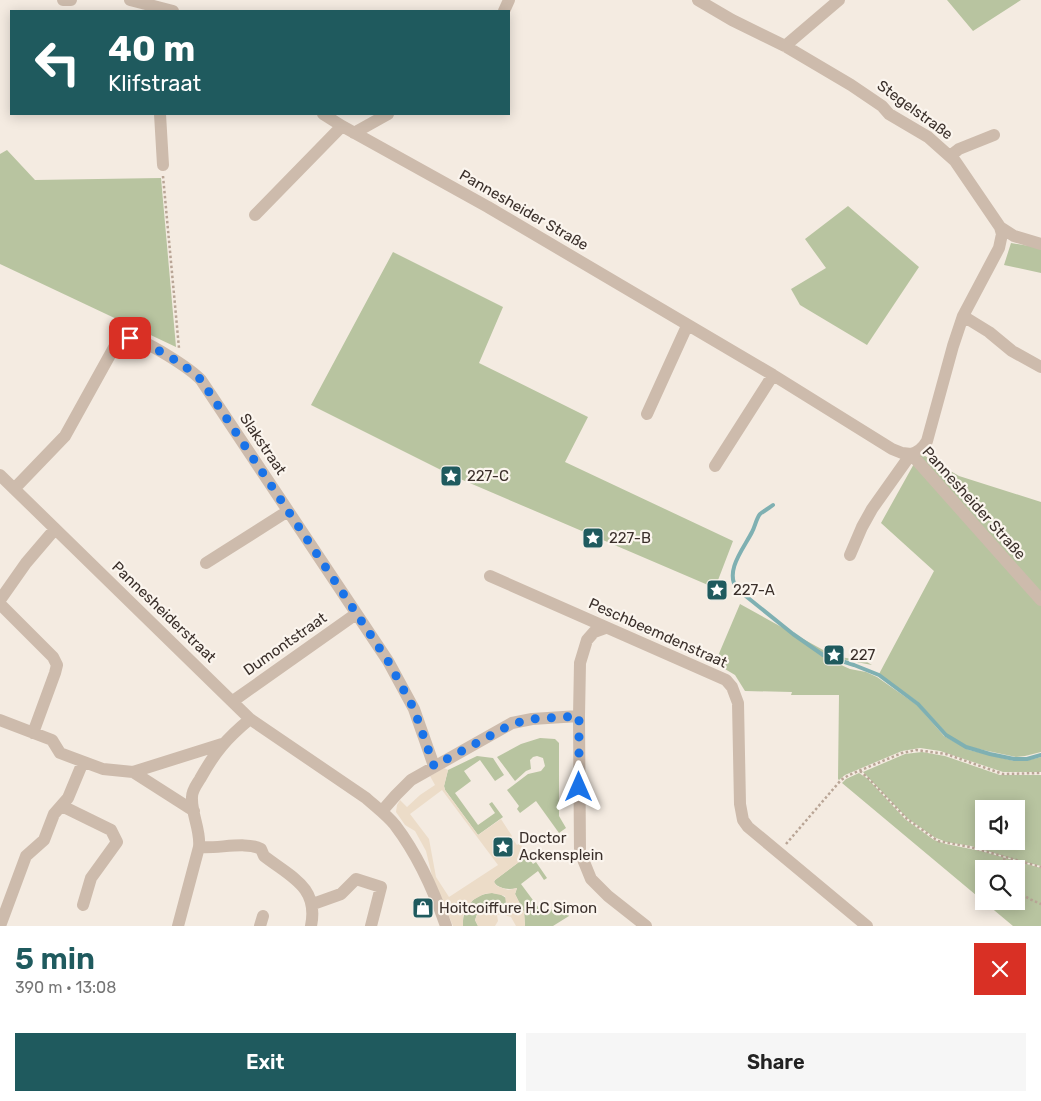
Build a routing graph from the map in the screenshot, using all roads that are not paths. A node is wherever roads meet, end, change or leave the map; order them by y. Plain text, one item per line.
1 (63, 0) edge
2 (71, 0) edge
3 (130, 0) edge
4 (698, 0) edge
5 (839, 0) edge
6 (158, 9) edge
7 (785, 46) junction
8 (160, 115) edge
9 (326, 115) edge
10 (386, 115) edge
11 (342, 126) junction
12 (354, 132) junction
13 (994, 135) dead end
14 (950, 156) junction
15 (162, 165) road end
16 (255, 215) dead end
17 (1000, 227) junction
18 (1041, 244) edge
19 (963, 316) junction
20 (688, 326) junction
21 (1041, 367) edge
22 (773, 375) junction
23 (648, 414) dead end
24 (911, 454) junction
25 (715, 466) dead end
26 (0, 475) edge
27 (14, 489) junction
28 (288, 511) junction
29 (55, 529) junction
30 (850, 555) dead end
31 (206, 563) dead end
32 (490, 576) dead end
33 (1041, 600) edge
34 (0, 602) edge
35 (356, 614) junction
36 (605, 628) junction
37 (233, 701) junction
38 (579, 716) junction
39 (250, 719) junction
40 (0, 720) edge
41 (33, 733) junction
42 (222, 744) junction
43 (83, 762) junction
44 (434, 766) junction
45 (133, 772) junction
46 (62, 806) junction
47 (382, 811) junction
48 (194, 812) junction
49 (200, 847) junction
50 (4, 902) edge
51 (313, 904) junction
52 (83, 905) dead end
53 (638, 924) edge
54 (0, 926) edge
55 (178, 926) edge
56 (312, 926) edge
57 (371, 926) edge
58 (446, 926) edge
59 (867, 926) edge

1 - 2 street
3 - 6 street
4 - 7 street, Stegelstraße
5 - 7 street
7 - 14 street, Stegelstraße
8 - 15 street
9 - 11 street, Pannesheider Straße
10 - 12 street
11 - 12 street, Pannesheider Straße
11 - 16 street
12 - 20 street, Pannesheider Straße
13 - 14 street
14 - 17 street, Stegelstraße
17 - 18 street, Stegelstraße
17 - 19 street
19 - 21 street
19 - 24 street
20 - 22 street, Pannesheider Straße
20 - 23 street
22 - 24 street, Pannesheider Straße
22 - 25 street
24 - 30 street
24 - 33 street, Pannesheider Straße
26 - 27 street, Pannesheiderstraat
27 - 28 street, Slakstraat
27 - 29 street, Pannesheiderstraat
28 - 31 street
28 - 35 street, Slakstraat
29 - 34 street
29 - 37 street, Pannesheiderstraat
32 - 36 street, Peschbeemdenstraat
34 - 41 street
35 - 37 street, Dumontstraat
35 - 44 street, Slakstraat
36 - 38 street
36 - 59 street, Peschbeemdenstraat
37 - 39 street, Pannesheiderstraat
38 - 44 street
38 - 53 street
39 - 42 street
39 - 47 street, Pannesheiderstraat
40 - 41 street
41 - 43 street
42 - 45 street
42 - 48 street
43 - 45 street
43 - 46 street
44 - 47 street
45 - 48 street
46 - 50 street
46 - 52 street
47 - 58 street
48 - 49 street
49 - 51 street
49 - 55 street
50 - 54 street
51 - 56 street
51 - 57 street

